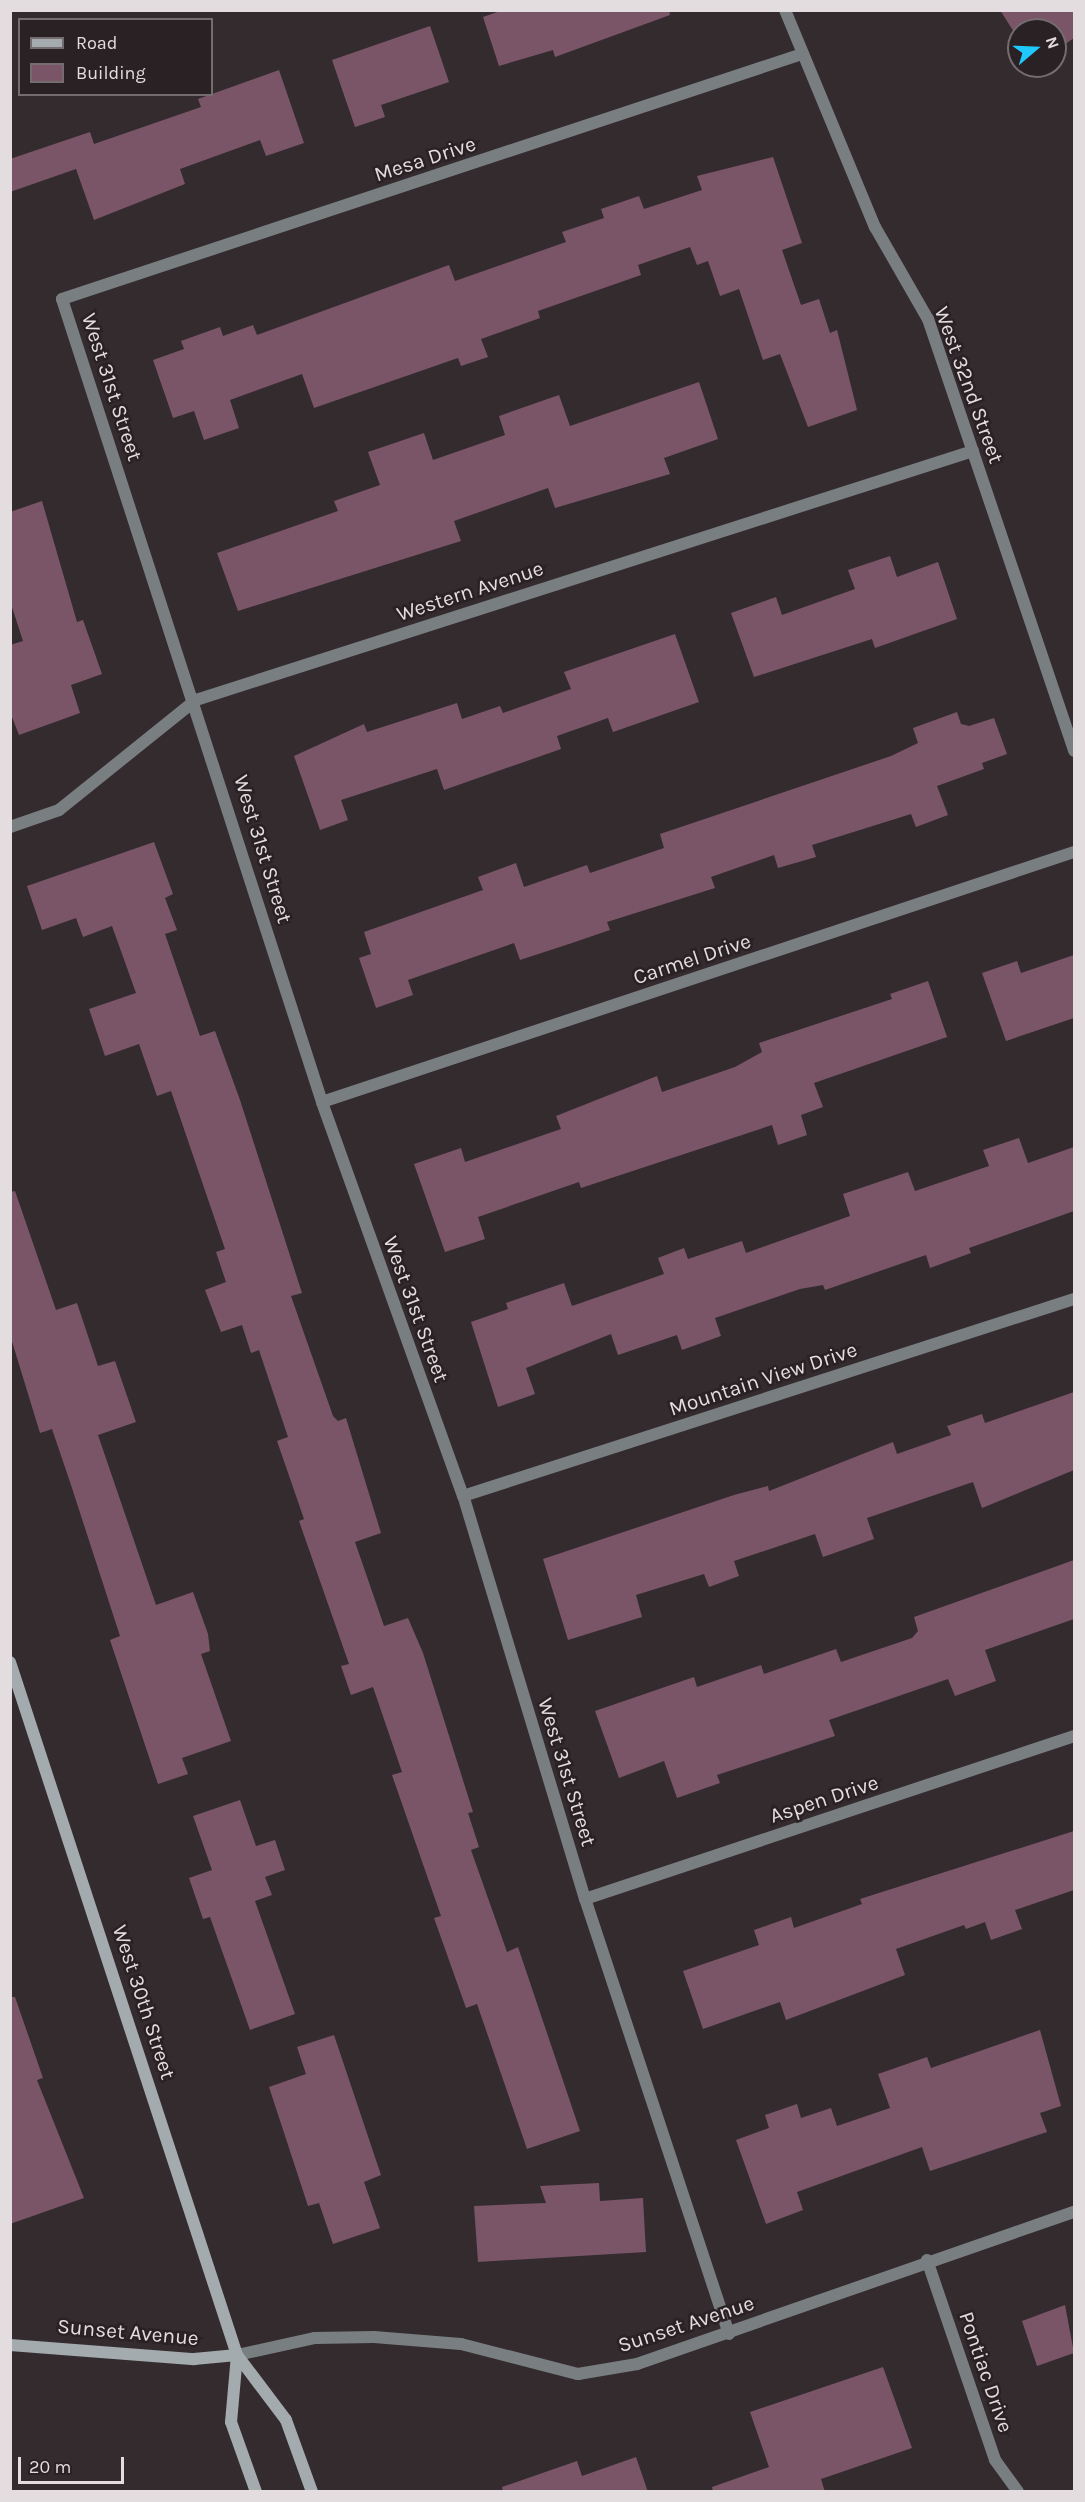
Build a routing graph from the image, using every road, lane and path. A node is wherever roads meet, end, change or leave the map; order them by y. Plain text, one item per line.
1 (785, 10) edge
2 (799, 55) junction
3 (62, 299) joint
4 (973, 451) junction
5 (196, 700) junction
6 (1074, 751) edge
7 (10, 827) edge
8 (1074, 852) edge
9 (321, 1102) junction
10 (1074, 1299) edge
11 (463, 1496) junction
12 (10, 1662) edge
13 (1074, 1736) edge
14 (585, 1899) junction
15 (1074, 2212) edge
16 (927, 2260) junction
17 (729, 2334) junction
18 (10, 2344) edge
19 (237, 2355) junction
20 (256, 2492) edge
21 (312, 2492) edge
22 (1018, 2492) edge

1 - 2 street, West 32nd Street
2 - 3 street, Mesa Drive
2 - 4 street, West 32nd Street
3 - 5 street, West 31st Street
4 - 5 street, Western Avenue
4 - 6 street, West 32nd Street
5 - 7 street, Western Avenue
5 - 9 street, West 31st Street
8 - 9 street, Carmel Drive
9 - 11 street, West 31st Street
10 - 11 street, Mountain View Drive
11 - 14 street, West 31st Street
12 - 19 main road, West 30th Street
13 - 14 street, Aspen Drive
14 - 17 street, West 31st Street
15 - 16 street, Sunset Avenue
16 - 17 street, Sunset Avenue
16 - 22 street, Pontiac Drive
17 - 19 street, Sunset Avenue
18 - 19 main road, Sunset Avenue
19 - 20 main road
19 - 21 main road

